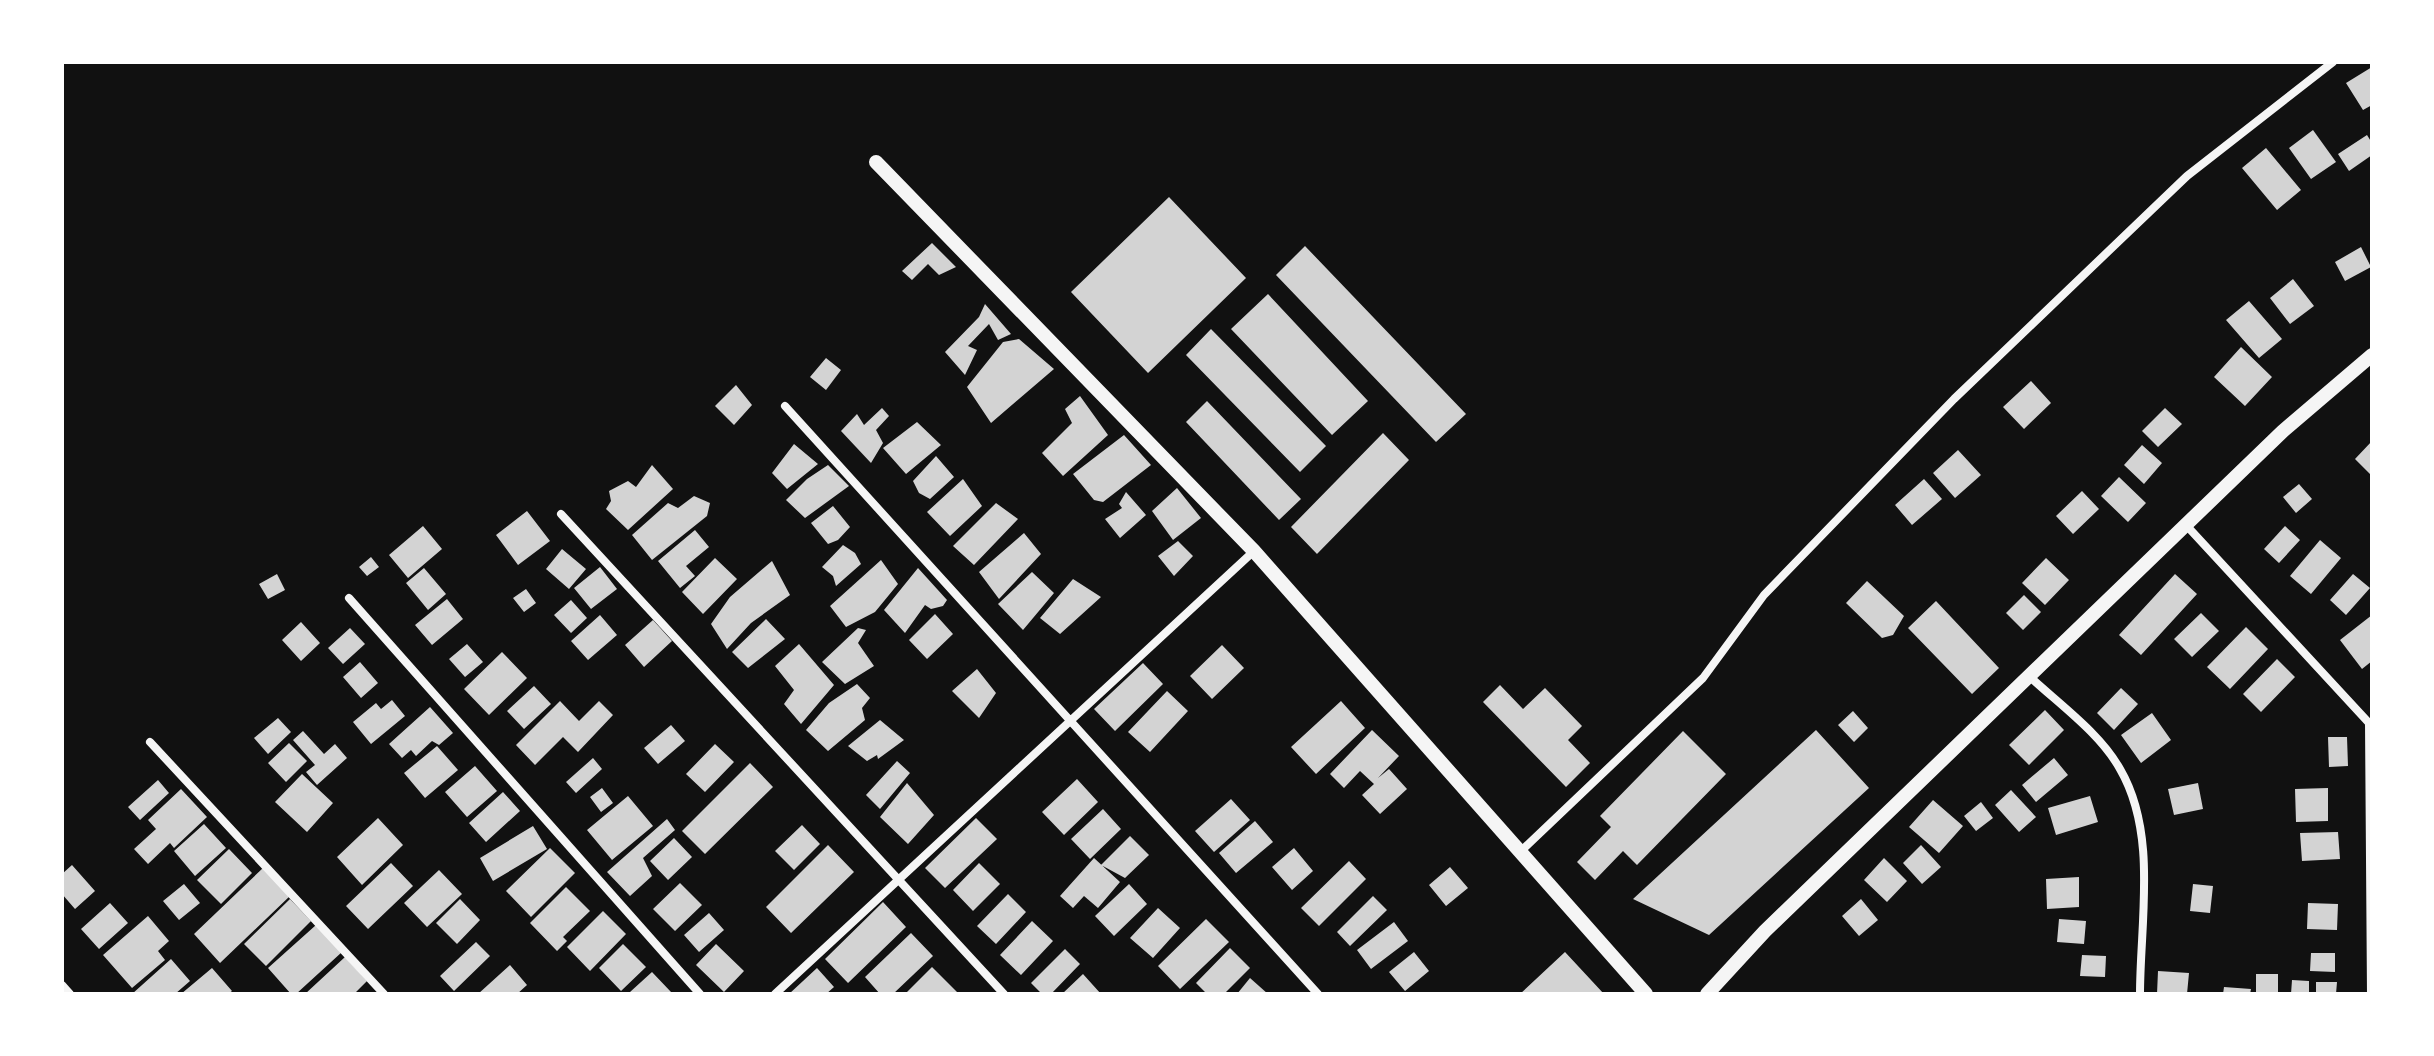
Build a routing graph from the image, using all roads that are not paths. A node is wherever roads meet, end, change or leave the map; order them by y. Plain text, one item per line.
1 (2333, 62) edge
2 (876, 162) dead end
3 (2372, 355) edge
4 (785, 406) dead end
5 (561, 514) dead end
6 (2186, 525) junction
7 (1254, 551) junction
8 (349, 598) dead end
9 (2029, 676) junction
10 (1072, 721) junction
11 (2370, 722) edge
12 (150, 742) dead end
13 (1520, 852) junction
14 (898, 878) junction
15 (62, 985) edge
16 (70, 994) edge
17 (384, 994) edge
18 (700, 994) edge
19 (775, 994) edge
20 (1004, 994) edge
21 (1318, 994) edge
22 (1646, 994) edge
23 (1707, 994) edge
24 (2140, 994) edge
25 (2371, 994) edge

1 - 13 street
2 - 7 street
3 - 6 street
4 - 10 street
5 - 14 street
6 - 9 street
6 - 11 street
7 - 10 street
7 - 13 street
8 - 18 street
9 - 23 street
9 - 24 street
10 - 14 street
10 - 21 street
11 - 25 street
12 - 17 street
13 - 22 street
14 - 19 street
14 - 20 street
15 - 16 street

